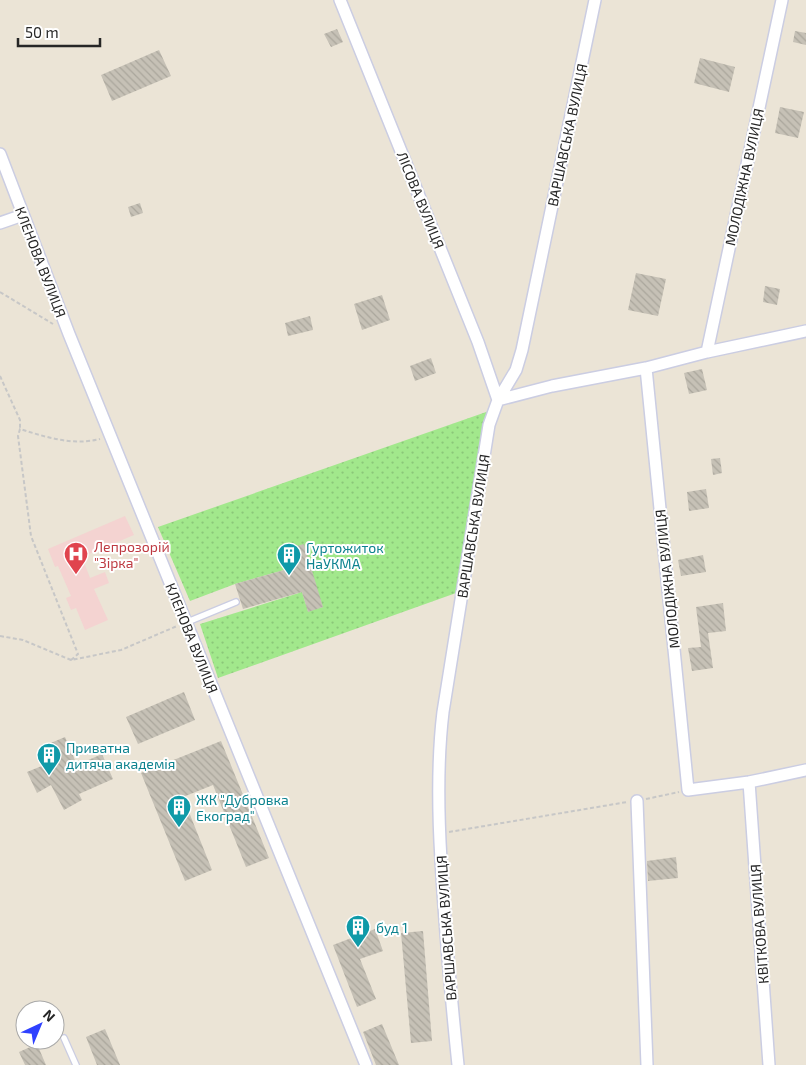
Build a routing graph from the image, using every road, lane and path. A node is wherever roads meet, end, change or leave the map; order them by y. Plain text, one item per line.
1 (340, 0) edge
2 (595, 0) edge
3 (782, 0) edge
4 (0, 154) edge
5 (23, 215) junction
6 (0, 223) edge
7 (0, 292) edge
8 (54, 324) dead end
9 (806, 331) edge
10 (707, 352) junction
11 (646, 368) junction
12 (0, 376) edge
13 (498, 400) junction
14 (20, 429) junction
15 (110, 437) junction
16 (236, 602) dead end
17 (185, 623) junction
18 (0, 636) edge
19 (71, 660) junction
20 (806, 770) edge
21 (749, 782) junction
22 (688, 790) junction
23 (637, 801) junction
24 (440, 834) junction
25 (65, 1040) edge
26 (76, 1065) edge
27 (366, 1065) edge
28 (458, 1065) edge
29 (647, 1065) edge
30 (769, 1065) edge

1 - 13 street, ЛІСОВА ВУЛИЦЯ
2 - 13 street, ВАРШАВСЬКА ВУЛИЦЯ
3 - 10 street, МОЛОДІЖНА ВУЛИЦЯ
4 - 5 street, КЛЕНОВА ВУЛИЦЯ
5 - 6 street
5 - 15 street, КЛЕНОВА ВУЛИЦЯ
7 - 8 path
9 - 10 street
10 - 11 street
11 - 13 street
11 - 22 street, МОЛОДІЖНА ВУЛИЦЯ
12 - 14 path
13 - 24 street, ВАРШАВСЬКА ВУЛИЦЯ
14 - 15 path
14 - 19 path
15 - 17 street, КЛЕНОВА ВУЛИЦЯ
16 - 17 lane
17 - 19 path
17 - 27 street, КЛЕНОВА ВУЛИЦЯ
18 - 19 path
20 - 21 street
21 - 22 street
21 - 30 street, КВІТКОВА ВУЛИЦЯ
22 - 23 path
23 - 24 path
23 - 29 street
24 - 28 street, ВАРШАВСЬКА ВУЛИЦЯ
25 - 26 lane

